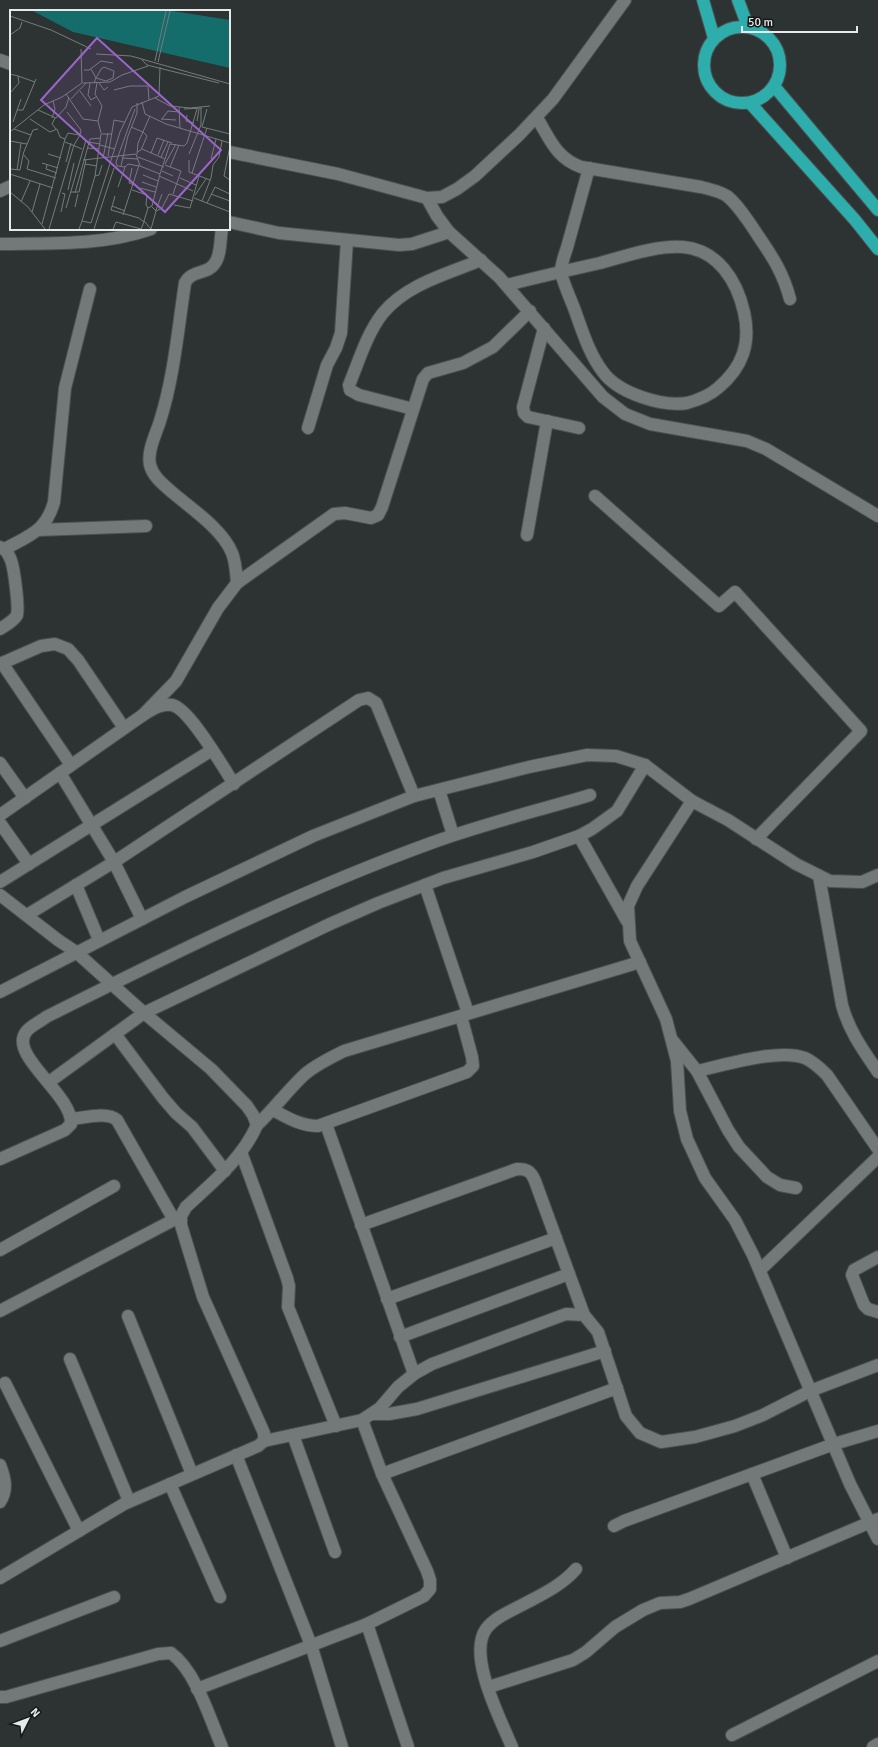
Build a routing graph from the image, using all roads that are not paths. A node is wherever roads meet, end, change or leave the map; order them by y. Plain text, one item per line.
1 (625, 0) edge
2 (703, 0) edge
3 (738, 0) edge
4 (748, 27) junction
5 (714, 38) junction
6 (0, 60) edge
7 (10, 64) edge
8 (774, 86) junction
9 (750, 102) junction
10 (537, 118) junction
11 (230, 152) edge
12 (589, 168) junction
13 (10, 186) edge
14 (0, 191) edge
15 (427, 198) junction
16 (878, 210) edge
17 (230, 222) edge
18 (147, 230) edge
19 (222, 230) edge
20 (449, 232) junction
21 (347, 240) junction
22 (0, 244) edge
23 (878, 249) edge
24 (481, 260) junction
25 (561, 272) junction
26 (507, 285) junction
27 (90, 289) dead end
28 (790, 298) dead end
29 (530, 311) junction
30 (544, 328) junction
31 (413, 409) junction
32 (548, 421) junction
33 (308, 428) dead end
34 (579, 428) dead end
35 (595, 496) dead end
36 (878, 516) edge
37 (146, 526) dead end
38 (38, 530) junction
39 (527, 535) dead end
40 (3, 548) edge
41 (237, 583) junction
42 (0, 629) edge
43 (1, 663) edge
44 (143, 715) junction
45 (124, 728) junction
46 (212, 750) junction
47 (0, 762) edge
48 (71, 765) junction
49 (645, 765) junction
50 (60, 773) junction
51 (234, 784) junction
52 (439, 790) junction
53 (590, 795) dead end
54 (414, 796) junction
55 (25, 798) junction
56 (692, 801) junction
57 (0, 816) edge
58 (0, 823) edge
59 (92, 824) junction
60 (453, 836) junction
61 (579, 836) junction
62 (756, 839) junction
63 (114, 862) junction
64 (29, 864) junction
65 (878, 875) edge
66 (818, 876) junction
67 (0, 882) edge
68 (76, 885) junction
69 (425, 886) junction
70 (0, 895) edge
71 (27, 915) junction
72 (142, 919) junction
73 (629, 924) junction
74 (99, 940) junction
75 (76, 952) junction
76 (640, 962) junction
77 (112, 984) junction
78 (0, 992) edge
79 (144, 1013) junction
80 (465, 1014) junction
81 (115, 1034) junction
82 (671, 1039) junction
83 (697, 1071) junction
84 (878, 1072) edge
85 (48, 1082) junction
86 (273, 1110) junction
87 (71, 1119) junction
88 (326, 1124) junction
89 (257, 1125) junction
90 (878, 1149) edge
91 (241, 1152) junction
92 (878, 1157) edge
93 (0, 1159) edge
94 (225, 1171) junction
95 (114, 1186) dead end
96 (796, 1188) dead end
97 (178, 1218) junction
98 (361, 1225) junction
99 (556, 1238) junction
100 (0, 1250) edge
101 (878, 1256) edge
102 (760, 1270) junction
103 (569, 1274) junction
104 (387, 1299) junction
105 (0, 1311) edge
106 (878, 1312) edge
107 (584, 1315) junction
108 (128, 1316) dead end
109 (400, 1337) junction
110 (605, 1351) junction
111 (70, 1359) dead end
112 (878, 1365) edge
113 (414, 1374) junction
114 (5, 1383) dead end
115 (617, 1388) junction
116 (810, 1391) junction
117 (367, 1417) junction
118 (336, 1426) junction
119 (878, 1431) edge
120 (293, 1435) junction
121 (264, 1441) junction
122 (834, 1444) junction
123 (236, 1455) junction
124 (0, 1465) edge
125 (192, 1474) junction
126 (382, 1474) junction
127 (752, 1474) junction
128 (170, 1484) junction
129 (130, 1501) junction
130 (0, 1502) edge
131 (874, 1521) edge
132 (614, 1526) dead end
133 (79, 1531) junction
134 (878, 1539) edge
135 (335, 1552) dead end
136 (787, 1558) junction
137 (576, 1569) dead end
138 (0, 1578) edge
139 (114, 1596) dead end
140 (220, 1597) dead end
141 (367, 1624) junction
142 (0, 1641) edge
143 (311, 1645) junction
144 (878, 1661) edge
145 (488, 1687) junction
146 (197, 1689) junction
147 (0, 1697) edge
148 (732, 1735) dead end
149 (878, 1744) edge
150 (222, 1747) edge
151 (342, 1747) edge
152 (408, 1747) edge
153 (512, 1747) edge
154 (873, 1747) edge

1 - 10 street
2 - 5 highway
3 - 4 highway
4 - 5 highway
4 - 8 highway
5 - 9 highway
6 - 7 street
8 - 9 highway
8 - 16 highway
9 - 23 highway
10 - 12 street
10 - 15 street
11 - 15 street
12 - 25 street
12 - 28 street
13 - 14 street
15 - 20 street
17 - 21 street
18 - 22 street
19 - 41 street
20 - 21 street
20 - 24 street
21 - 33 street
24 - 26 street
24 - 31 street
25 - 25 street
25 - 26 street
26 - 29 street
27 - 38 street
29 - 30 street
29 - 31 street
30 - 32 street
30 - 36 street
31 - 41 street
32 - 34 street
32 - 39 street
35 - 62 street
37 - 38 street
38 - 40 street
40 - 42 street
41 - 44 street
43 - 45 street
43 - 48 street
44 - 45 street
44 - 46 street
45 - 48 street
46 - 51 street
46 - 59 street
47 - 55 street
48 - 50 street
49 - 52 street
49 - 56 street
49 - 61 street
50 - 55 street
50 - 59 street
51 - 54 street
51 - 63 street
52 - 54 street
52 - 60 street
53 - 60 street
54 - 72 street
55 - 57 street
56 - 62 street
56 - 73 street
58 - 64 street
59 - 63 street
59 - 64 street
60 - 77 street
61 - 69 street
61 - 73 street
62 - 66 street
63 - 68 street
63 - 72 street
64 - 67 street
65 - 66 street
66 - 84 street
68 - 71 street
68 - 74 street
69 - 79 street
69 - 80 street
70 - 71 street
71 - 75 street
72 - 74 street
73 - 76 street
74 - 75 street
75 - 77 street
75 - 78 street
76 - 80 street
76 - 82 street
77 - 79 street
77 - 85 street
79 - 81 street
79 - 89 street
80 - 86 street
80 - 88 street
81 - 85 street
81 - 94 street
82 - 83 street
82 - 102 street
83 - 90 street
83 - 96 street
85 - 87 street
86 - 88 street
86 - 89 street
87 - 93 street
87 - 97 street
88 - 98 street
89 - 91 street
91 - 94 street
91 - 118 street
92 - 102 street
94 - 97 street
95 - 100 street
97 - 105 street
97 - 121 street
98 - 99 street
98 - 104 street
99 - 103 street
99 - 104 street
101 - 106 street
102 - 116 street
103 - 107 street
103 - 109 street
104 - 109 street
107 - 110 street
107 - 113 street
108 - 125 street
109 - 113 street
110 - 115 street
110 - 117 street
111 - 129 street
112 - 116 street
113 - 117 street
114 - 133 street
115 - 116 street
115 - 126 street
116 - 122 street
117 - 118 street
117 - 126 street
118 - 120 street
119 - 122 street
120 - 121 street
120 - 135 street
121 - 123 street
122 - 127 street
122 - 131 street
123 - 125 street
123 - 143 street
124 - 130 street
125 - 128 street
126 - 141 street
127 - 132 street
127 - 136 street
128 - 129 street
128 - 140 street
129 - 133 street
131 - 134 street
131 - 136 street
133 - 138 street
136 - 145 street
137 - 145 street
139 - 142 street
141 - 143 street
141 - 152 street
143 - 146 street
143 - 151 street
144 - 148 street
145 - 153 street
146 - 147 street
146 - 150 street
149 - 154 street

